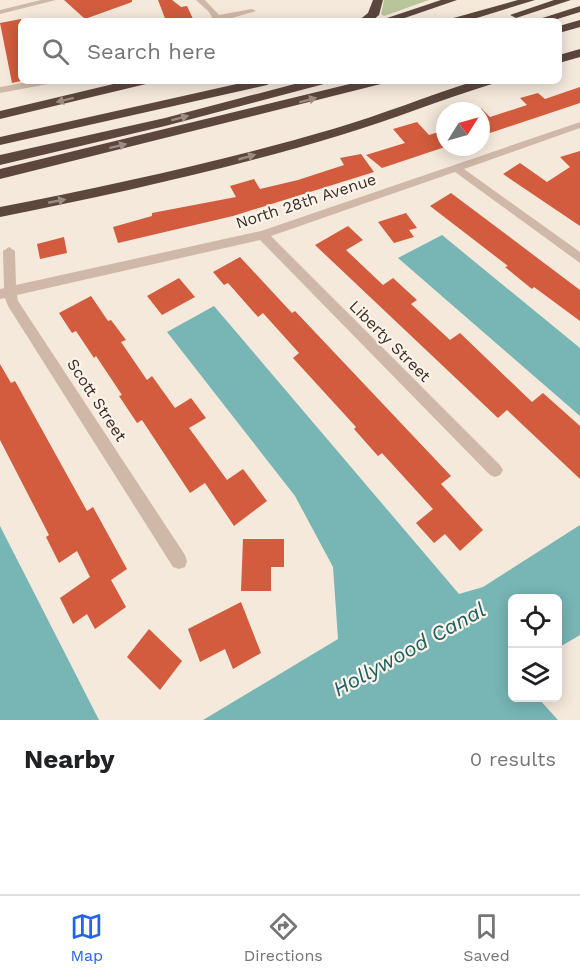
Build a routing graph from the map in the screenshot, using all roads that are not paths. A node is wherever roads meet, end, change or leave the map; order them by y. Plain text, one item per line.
1 (52, 0) edge
2 (200, 0) edge
3 (254, 0) edge
4 (378, 0) edge
5 (452, 0) edge
6 (530, 0) edge
7 (566, 0) edge
8 (580, 9) edge
9 (0, 12) edge
10 (254, 15) edge
11 (218, 18) edge
12 (234, 18) edge
13 (369, 18) edge
14 (394, 18) edge
15 (465, 18) edge
16 (504, 18) edge
17 (549, 18) edge
18 (580, 23) edge
19 (562, 29) edge
20 (580, 53) edge
21 (562, 58) edge
22 (32, 84) edge
23 (129, 84) edge
24 (206, 84) edge
25 (254, 84) edge
26 (309, 84) edge
27 (365, 84) edge
28 (479, 84) edge
29 (0, 90) edge
30 (0, 115) edge
31 (580, 125) edge
32 (0, 131) edge
33 (0, 141) edge
34 (0, 160) edge
35 (456, 168) junction
36 (0, 174) edge
37 (0, 212) edge
38 (262, 235) junction
39 (9, 251) dead end
40 (580, 258) edge
41 (5, 292) edge
42 (495, 470) dead end
43 (178, 561) dead end

1 - 9 street
2 - 11 street
3 - 10 street
4 - 13 highway
5 - 14 highway
6 - 15 highway
7 - 16 highway
8 - 17 highway
10 - 12 street
18 - 19 highway
20 - 21 highway
22 - 29 street
23 -> 30 highway
24 - 32 highway
25 - 33 highway
34 -> 26 highway
36 -> 27 highway
37 -> 28 highway
31 - 35 street, North 28th Avenue
35 - 38 street, North 28th Avenue
35 - 40 street
38 - 41 street, North 28th Avenue
38 - 42 street, Liberty Street
39 - 41 street, Scott Street
41 - 43 street, Scott Street

